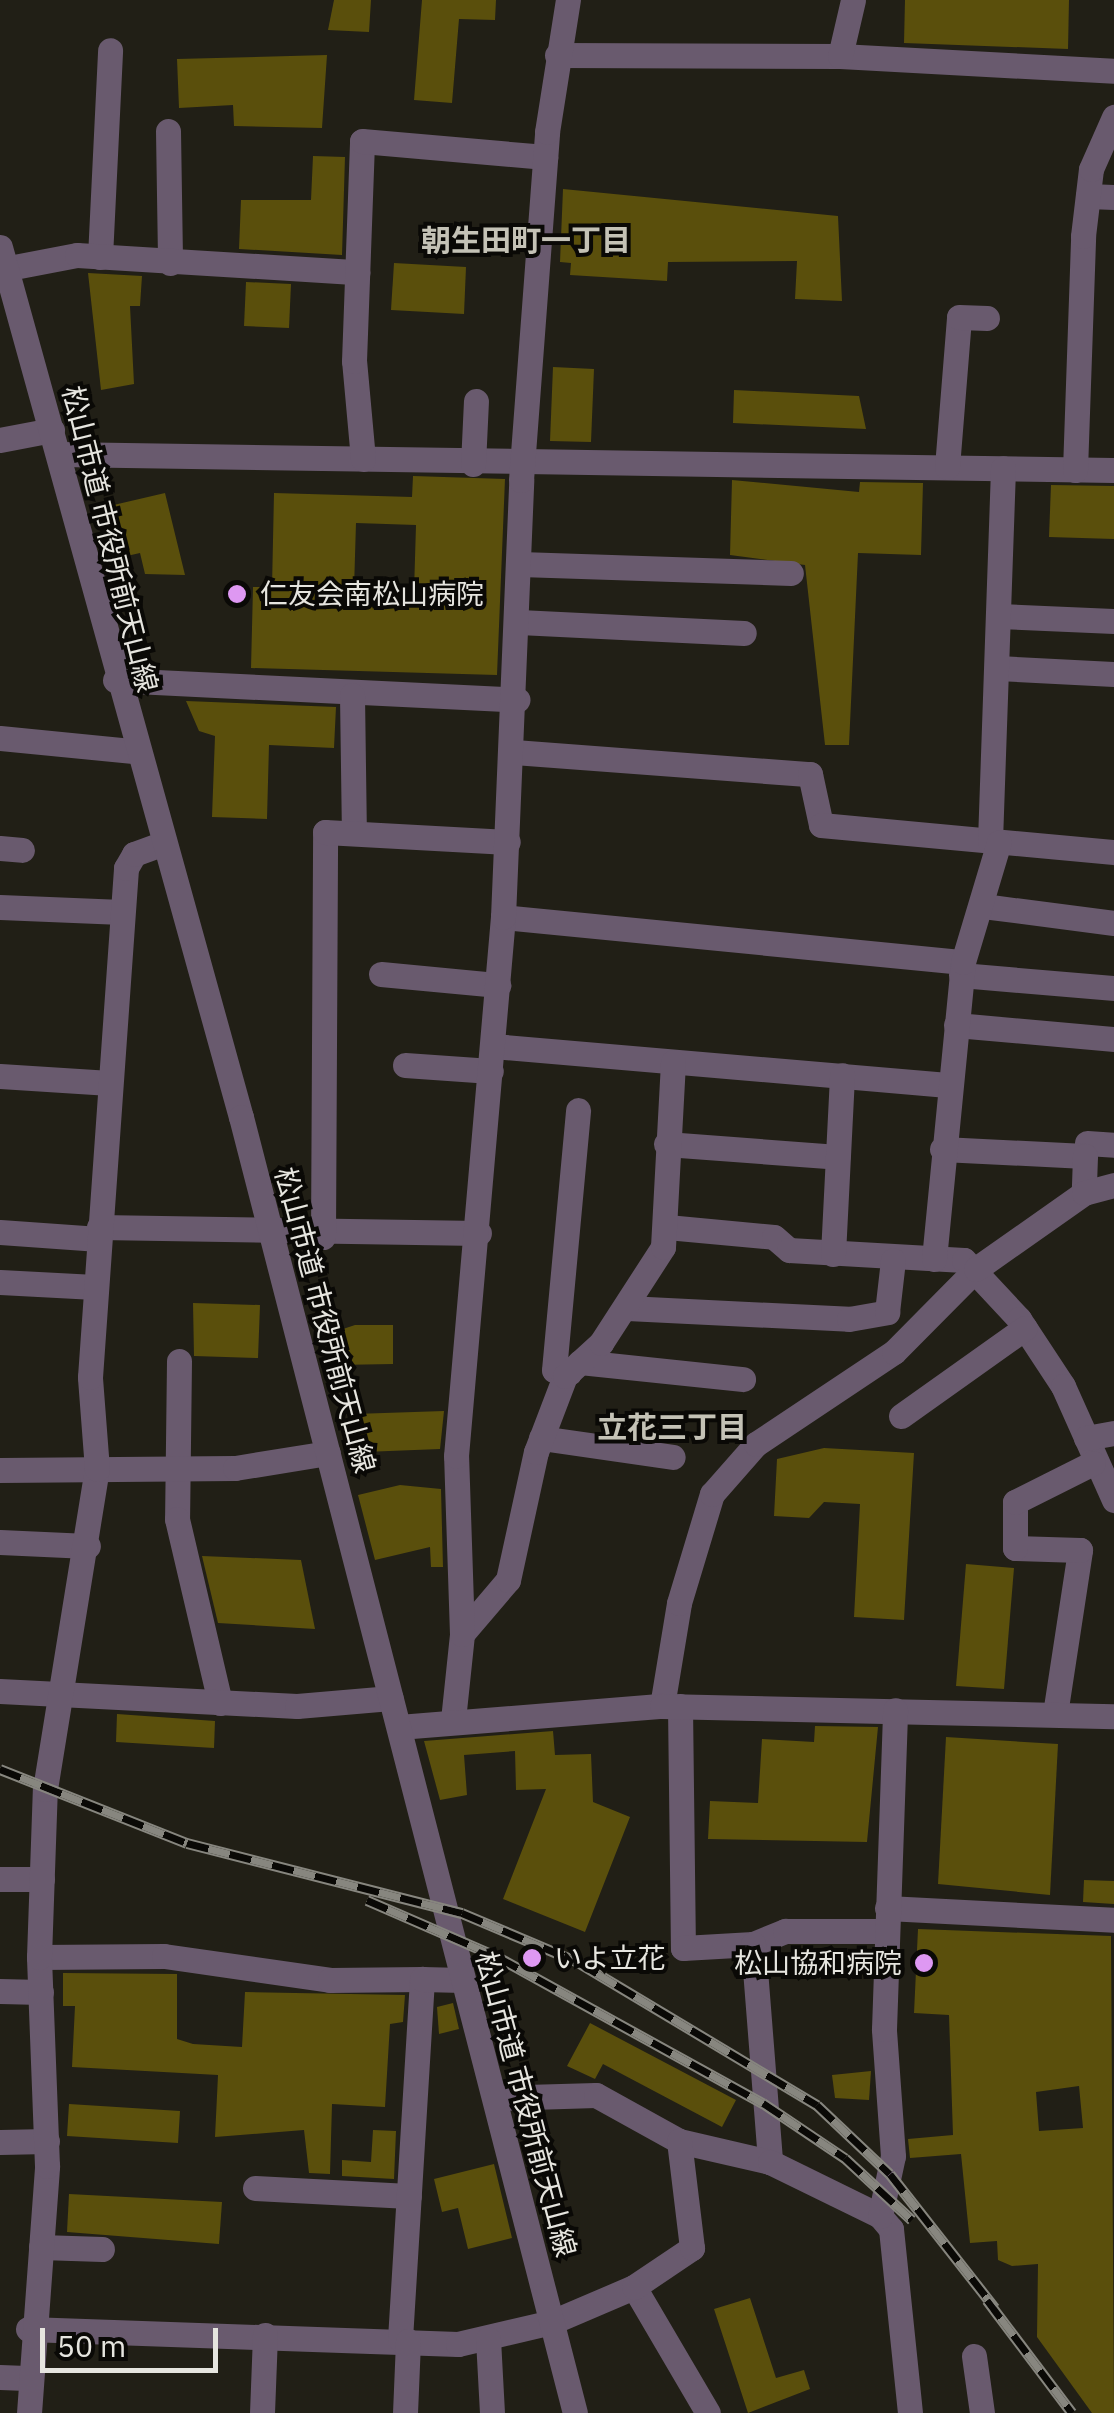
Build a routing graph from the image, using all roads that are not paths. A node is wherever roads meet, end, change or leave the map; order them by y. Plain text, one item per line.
1 (568, 0) edge
2 (853, 0) edge
3 (110, 50) dead end
4 (558, 55) junction
5 (840, 56) junction
6 (1114, 72) edge
7 (1114, 117) edge
8 (168, 131) dead end
9 (545, 157) junction
10 (1088, 196) junction
11 (1114, 197) edge
12 (4, 257) edge
13 (100, 257) junction
14 (170, 263) junction
15 (357, 272) junction
16 (987, 318) dead end
17 (476, 400) dead end
18 (0, 440) edge
19 (56, 442) junction
20 (363, 459) junction
21 (525, 461) junction
22 (474, 464) junction
23 (947, 467) junction
24 (1003, 468) junction
25 (1076, 470) junction
26 (1114, 470) edge
27 (520, 564) junction
28 (791, 574) dead end
29 (999, 616) junction
30 (1114, 621) edge
31 (519, 622) junction
32 (744, 633) dead end
33 (998, 668) junction
34 (1114, 674) edge
35 (115, 680) junction
36 (352, 694) junction
37 (518, 700) junction
38 (0, 738) edge
39 (133, 751) junction
40 (514, 752) junction
41 (354, 832) junction
42 (508, 842) junction
43 (995, 842) junction
44 (159, 845) junction
45 (1114, 852) edge
46 (983, 906) junction
47 (0, 907) edge
48 (122, 912) junction
49 (504, 917) junction
50 (1114, 923) edge
51 (962, 969) junction
52 (381, 974) dead end
53 (498, 985) junction
54 (1114, 988) edge
55 (956, 1026) junction
56 (1114, 1039) edge
57 (492, 1058) junction
58 (673, 1062) junction
59 (406, 1065) dead end
60 (842, 1075) junction
61 (0, 1076) edge
62 (110, 1083) junction
63 (950, 1085) junction
64 (578, 1110) dead end
65 (666, 1144) junction
66 (1087, 1145) junction
67 (1114, 1145) edge
68 (942, 1149) junction
69 (838, 1157) junction
70 (1114, 1184) edge
71 (1084, 1193) junction
72 (667, 1228) junction
73 (0, 1232) edge
74 (99, 1233) junction
75 (478, 1233) junction
76 (272, 1234) junction
77 (322, 1237) junction
78 (832, 1254) junction
79 (934, 1259) junction
80 (893, 1260) junction
81 (976, 1270) junction
82 (0, 1282) edge
83 (96, 1287) junction
84 (627, 1308) junction
85 (1025, 1328) junction
86 (179, 1361) dead end
87 (574, 1368) junction
88 (743, 1379) dead end
89 (901, 1416) dead end
90 (1114, 1433) edge
91 (541, 1438) junction
92 (1089, 1451) junction
93 (328, 1453) junction
94 (673, 1457) dead end
95 (174, 1468) junction
96 (0, 1470) edge
97 (97, 1470) junction
98 (1114, 1500) edge
99 (0, 1542) edge
100 (88, 1546) junction
101 (462, 1634) junction
102 (0, 1692) edge
103 (56, 1693) junction
104 (391, 1698) junction
105 (220, 1702) junction
106 (671, 1706) junction
107 (896, 1710) junction
108 (1055, 1714) junction
109 (1114, 1716) edge
110 (453, 1720) junction
111 (398, 1728) junction
112 (0, 1879) edge
113 (42, 1880) junction
114 (886, 1919) junction
115 (1114, 1920) edge
116 (753, 1944) junction
117 (39, 1957) junction
118 (422, 1979) junction
119 (463, 1980) junction
120 (0, 1990) edge
121 (40, 1992) junction
122 (495, 2098) junction
123 (47, 2141) junction
124 (679, 2141) junction
125 (0, 2142) edge
126 (770, 2162) junction
127 (255, 2188) dead end
128 (409, 2196) junction
129 (880, 2216) junction
130 (41, 2247) junction
131 (102, 2249) dead end
132 (634, 2287) junction
133 (552, 2322) junction
134 (28, 2329) junction
135 (266, 2335) junction
136 (488, 2339) junction
137 (404, 2340) junction
138 (974, 2356) dead end
139 (13, 2377) edge
140 (29, 2413) edge
141 (262, 2413) edge
142 (405, 2413) edge
143 (492, 2413) edge
144 (575, 2413) edge
145 (708, 2413) edge
146 (910, 2413) edge
147 (982, 2413) edge

1 - 4 street
2 - 5 street
3 - 13 street
4 - 5 street
4 - 9 street
5 - 6 street
7 - 10 street
8 - 14 street
9 - 15 street
9 - 21 street
10 - 11 street
10 - 25 street
12 - 13 street
12 - 19 street, 松山市道 市役所前天山線
13 - 14 street
14 - 15 street
15 - 20 street
16 - 23 street
17 - 22 street
18 - 19 street
19 - 20 street
19 - 35 street, 松山市道 市役所前天山線
20 - 22 street
21 - 22 street
21 - 23 street
21 - 27 street
23 - 24 street
24 - 25 street
24 - 29 street
25 - 26 street
27 - 28 street
27 - 31 street
29 - 30 street
29 - 33 street
31 - 32 street
31 - 37 street
33 - 34 street
33 - 43 street
35 - 36 street
35 - 39 street, 松山市道 市役所前天山線
36 - 37 street
36 - 41 street
37 - 40 street
38 - 39 street
39 - 44 street, 松山市道 市役所前天山線
40 - 42 street
40 - 43 street
41 - 42 street
41 - 77 street
42 - 49 street
43 - 45 street
43 - 46 street
44 - 48 street
44 - 76 street, 松山市道 市役所前天山線
46 - 50 street
46 - 51 street
47 - 48 street
48 - 62 street
49 - 51 street
49 - 53 street
51 - 54 street
51 - 55 street
52 - 53 street
53 - 57 street
55 - 56 street
55 - 63 street
57 - 58 street
57 - 59 street
57 - 75 street
58 - 60 street
58 - 65 street
60 - 63 street
60 - 69 street
61 - 62 street
62 - 74 street
63 - 68 street
64 - 87 street
65 - 69 street
65 - 72 street
66 - 67 street
66 - 68 street
66 - 71 street
68 - 79 street
69 - 78 street
70 - 71 street
71 - 81 street
72 - 78 street
72 - 84 street
73 - 74 street
74 - 76 street
74 - 83 street
75 - 77 street
75 - 101 street
76 - 77 street
76 - 93 street, 松山市道 市役所前天山線
78 - 80 street
79 - 80 street
79 - 81 street
80 - 84 street
81 - 85 street
81 - 106 street
82 - 83 street
83 - 97 street
84 - 87 street
85 - 89 street
85 - 92 street
86 - 95 street
87 - 88 street
87 - 91 street
90 - 92 street
91 - 94 street
91 - 101 street
92 - 98 street
92 - 108 street
93 - 95 street
93 - 104 street, 松山市道 市役所前天山線
95 - 97 street
95 - 105 street
96 - 97 street
97 - 100 street
99 - 100 street
100 - 103 street
101 - 110 street
102 - 103 street
103 - 105 street
103 - 113 street
104 - 105 street
104 - 111 street, 松山市道 市役所前天山線
106 - 107 street
106 - 110 street
106 - 116 street
107 - 108 street
107 - 114 street
108 - 109 street
110 - 111 street
111 - 119 street, 松山市道 市役所前天山線
112 - 113 street
113 - 117 street
114 - 115 street
114 - 116 street
114 - 129 street
116 - 126 street
117 - 118 street
117 - 121 street
118 - 119 street
118 - 128 street
119 - 122 street, 松山市道 市役所前天山線
120 - 121 street
121 - 123 street
122 - 124 street
122 - 133 street, 松山市道 市役所前天山線
123 - 125 street
123 - 130 street
124 - 126 street
124 - 132 street
126 - 129 street
127 - 128 street
128 - 137 street
129 - 146 street
130 - 131 street
130 - 134 street
132 - 133 street
132 - 145 street
133 - 136 street
133 - 144 street, 松山市道 市役所前天山線
134 - 135 street
134 - 139 street
135 - 137 street
135 - 141 street
136 - 137 street
136 - 143 street
137 - 142 street
138 - 147 street
139 - 140 street

